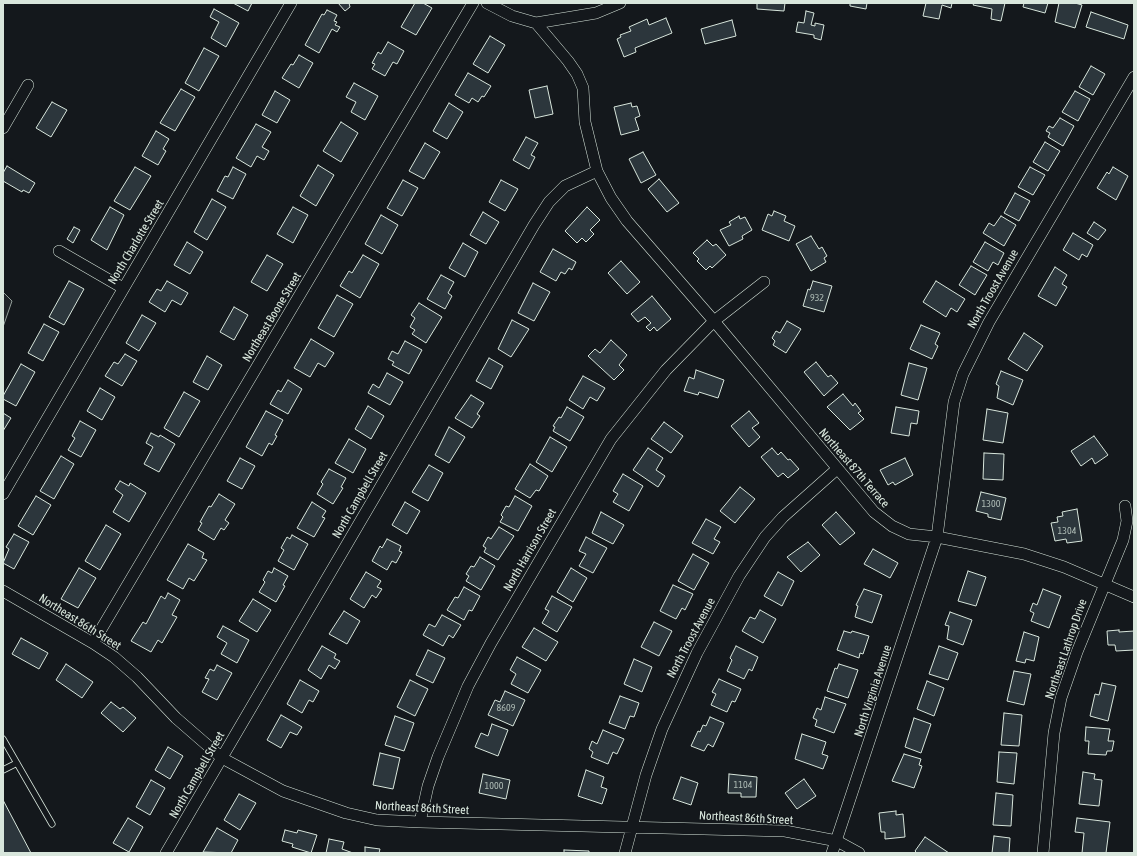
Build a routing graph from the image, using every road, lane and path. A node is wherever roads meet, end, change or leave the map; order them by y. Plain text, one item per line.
1 (291, 3) edge
2 (473, 3) edge
3 (487, 3) edge
4 (620, 3) edge
5 (536, 23) junction
6 (1134, 77) edge
7 (28, 86) dead end
8 (3, 128) edge
9 (597, 171) junction
10 (59, 251) dead end
11 (764, 282) dead end
12 (123, 288) junction
13 (714, 321) junction
14 (837, 469) junction
15 (3, 494) edge
16 (1125, 506) dead end
17 (937, 537) junction
18 (1104, 583) junction
19 (3, 591) edge
20 (1134, 597) edge
21 (93, 643) junction
22 (3, 739) edge
23 (222, 758) junction
24 (17, 763) junction
25 (3, 770) edge
26 (420, 822) junction
27 (52, 824) dead end
28 (632, 827) junction
29 (837, 841) junction
30 (166, 853) edge
31 (625, 853) edge
32 (832, 853) edge
33 (859, 853) edge
34 (1043, 853) edge

1 - 12 street, North Charlotte Street
2 - 21 street, Northeast Boone Street
3 - 5 street
4 - 5 street
5 - 9 street, Northeast 87th Terrace
6 - 17 street, North Troost Avenue
7 - 8 street
9 - 13 street, Northeast 87th Terrace
9 - 23 street, North Campbell Street
10 - 12 street
11 - 13 street
12 - 15 street, North Charlotte Street
13 - 14 street, Northeast 87th Terrace
13 - 26 street, North Harrison Street
14 - 17 street, Northeast 87th Terrace
14 - 28 street, North Troost Avenue
16 - 18 street, Northeast Lathrop Drive
17 - 18 street, Northeast 87th Terrace
17 - 29 street, North Virginia Avenue
18 - 20 street, Northeast 87th Terrace
18 - 34 street, Northeast Lathrop Drive
19 - 21 street, Northeast 86th Street
21 - 23 street, Northeast 86th Street
22 - 24 lane
23 - 26 street, Northeast 86th Street
23 - 30 street, North Campbell Street
24 - 25 lane
24 - 27 lane
26 - 28 street, Northeast 86th Street
28 - 29 street, Northeast 86th Street
28 - 31 street, North Troost Avenue
29 - 32 street, North Virginia Avenue
29 - 33 street, Northeast 86th Street

